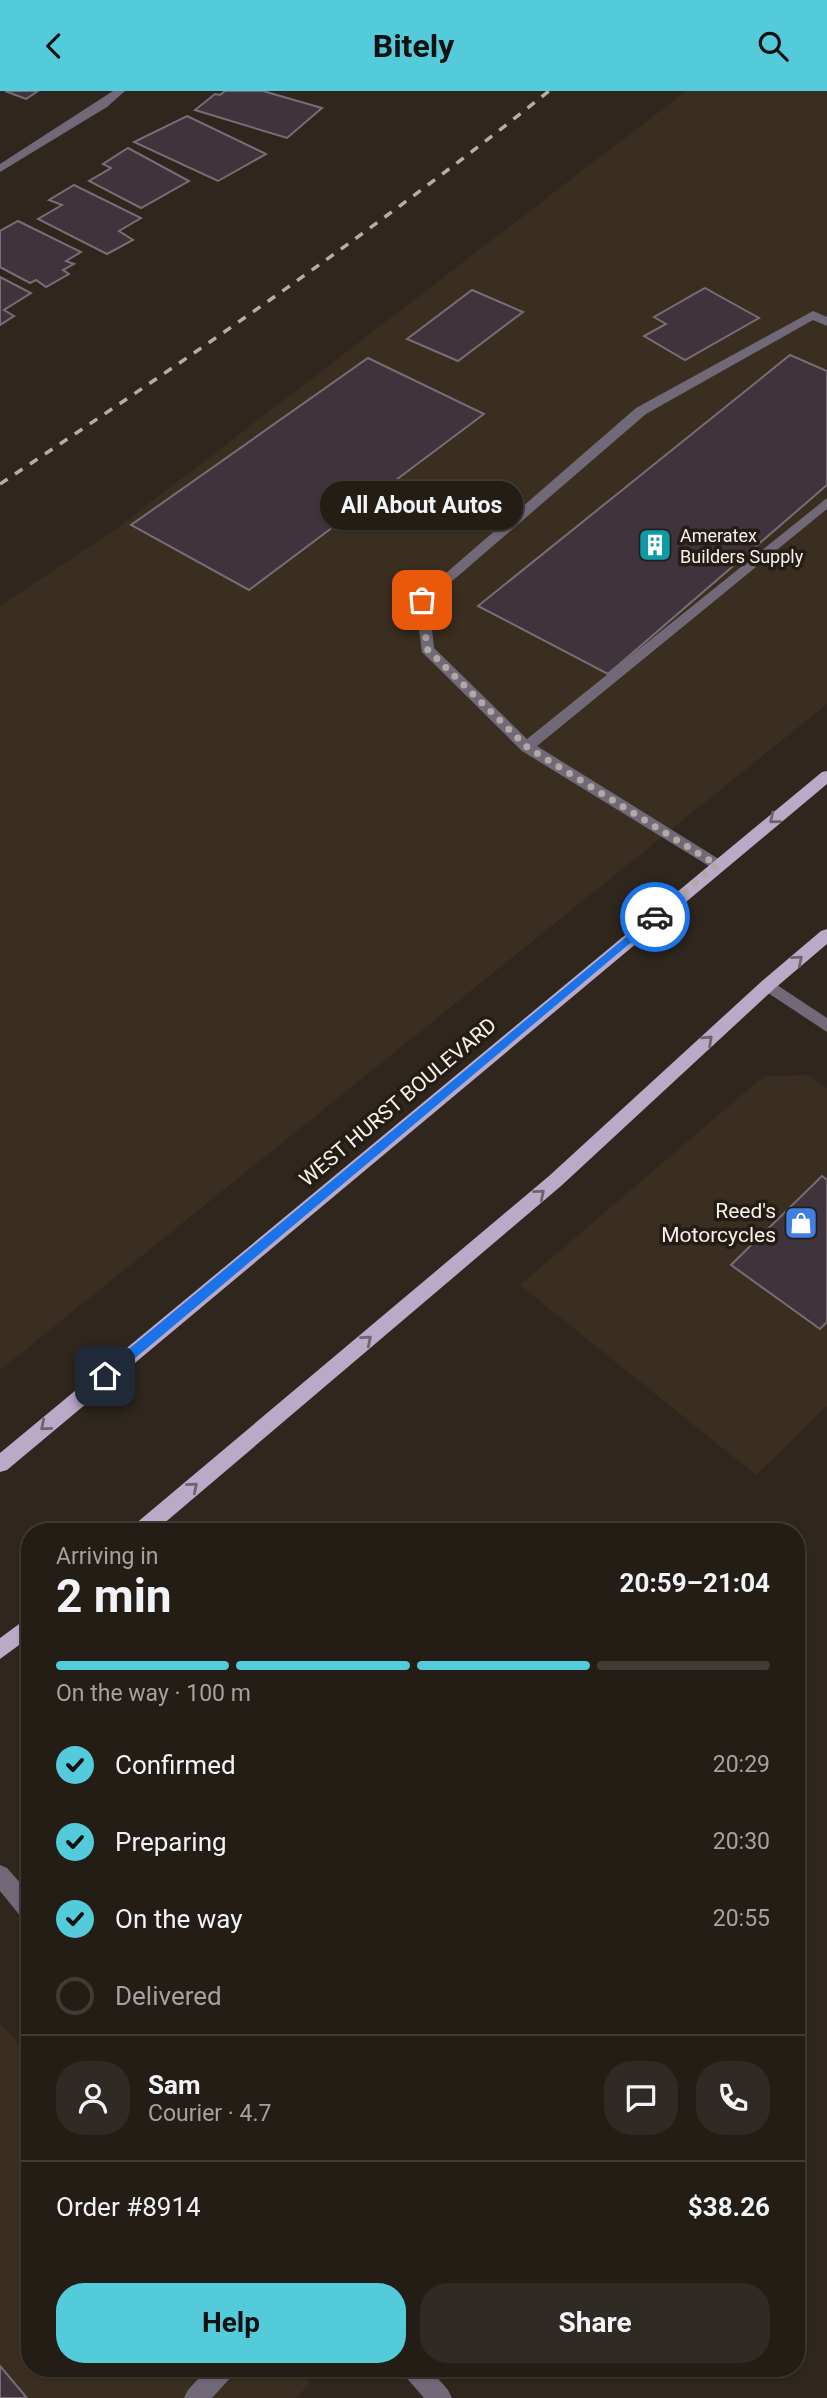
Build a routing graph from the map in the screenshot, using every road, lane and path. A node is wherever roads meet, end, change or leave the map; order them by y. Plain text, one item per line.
1 (120, 91) edge
2 (0, 169) edge
3 (827, 323) edge
4 (827, 502) edge
5 (527, 747) junction
6 (827, 776) edge
7 (717, 865) junction
8 (827, 935) edge
9 (768, 985) junction
10 (827, 1026) edge
11 (0, 1464) edge
12 (150, 1523) edge
13 (21, 1632) edge
14 (0, 1650) edge
15 (0, 1875) edge
16 (21, 1900) edge
17 (216, 2377) edge
18 (421, 2377) edge
19 (196, 2398) edge
20 (440, 2398) edge

1 - 2 street
3 - 5 street
4 - 5 street
5 - 7 street
6 -> 7 main road, WEST HURST BOULEVARD
7 -> 11 main road, WEST HURST BOULEVARD
9 -> 8 main road
9 - 10 street
12 -> 9 main road
13 - 14 main road
15 - 16 street
17 - 19 street
18 - 20 street

